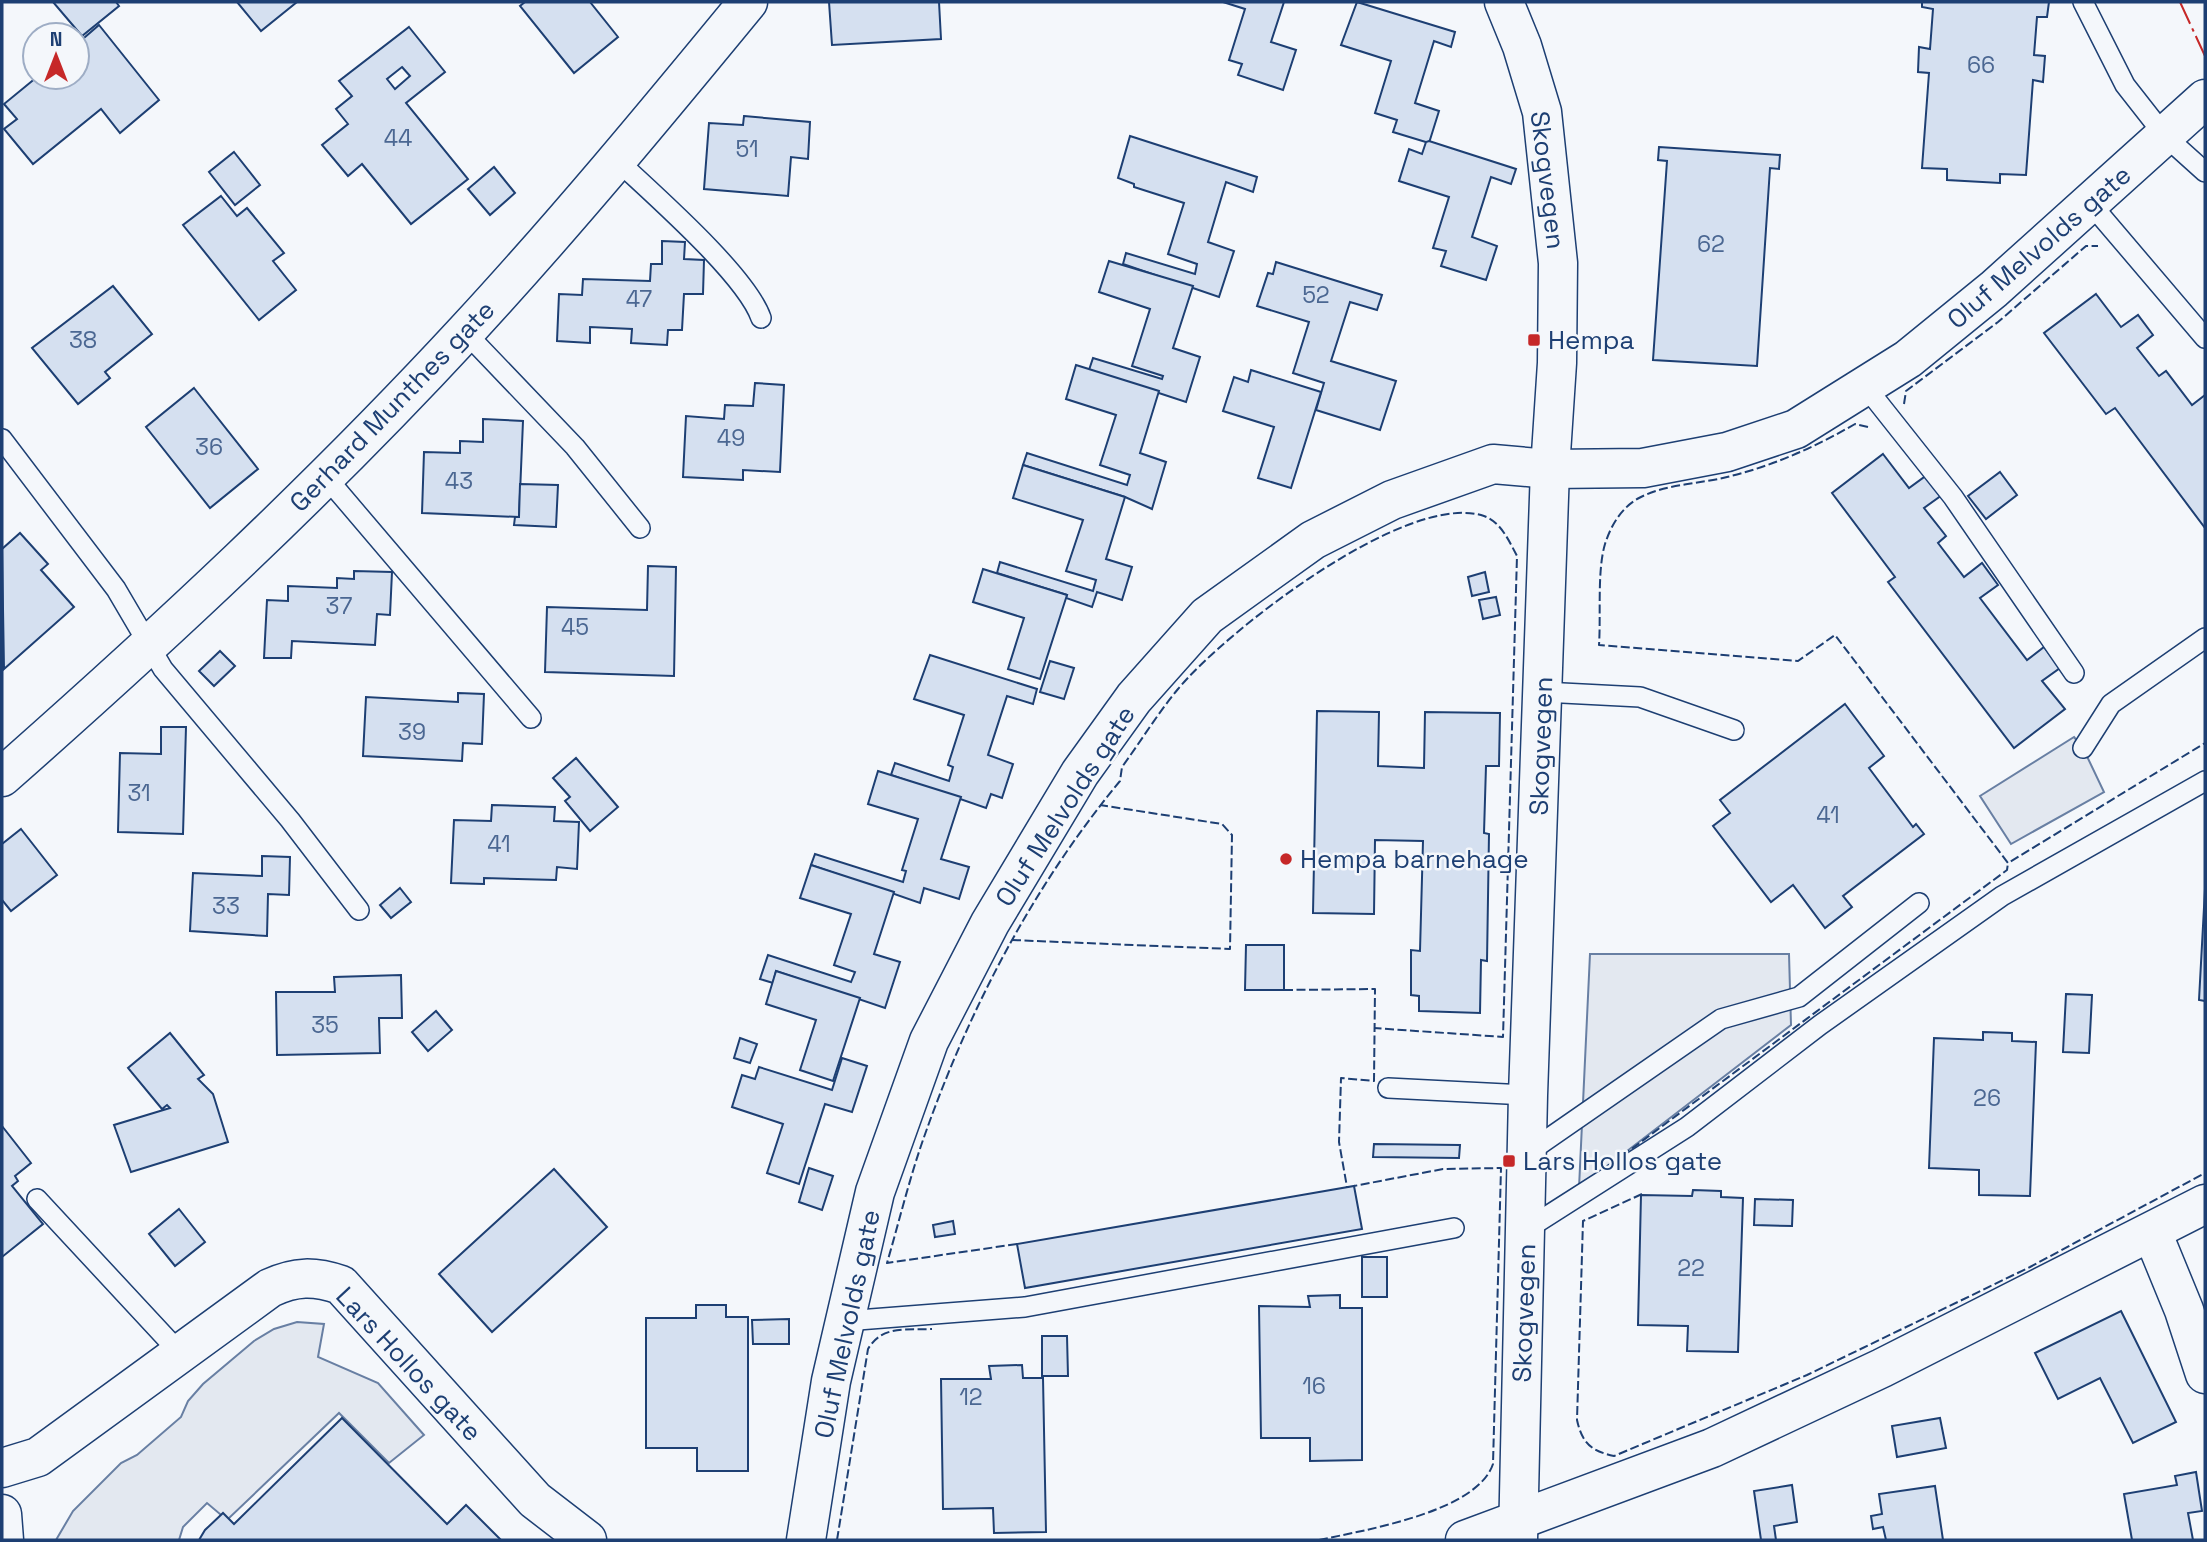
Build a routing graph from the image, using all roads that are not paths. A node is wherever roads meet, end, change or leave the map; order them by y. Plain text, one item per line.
1 (748, 2) edge
2 (1504, 2) edge
3 (2083, 2) edge
4 (2205, 99) edge
5 (2165, 136) junction
6 (618, 161) junction
7 (2205, 172) edge
8 (2090, 203) junction
9 (761, 318) dead end
10 (466, 332) junction
11 (2205, 338) edge
12 (1865, 386) junction
13 (2, 439) edge
14 (1550, 469) junction
15 (325, 476) junction
16 (639, 528) dead end
17 (2205, 638) edge
18 (149, 648) junction
19 (2074, 673) dead end
20 (1543, 692) junction
21 (531, 718) dead end
22 (1734, 730) dead end
23 (2083, 748) dead end
24 (2, 777) edge
25 (2205, 781) edge
26 (1919, 903) dead end
27 (359, 910) dead end
28 (1388, 1088) dead end
29 (1528, 1095) junction
30 (1529, 1152) junction
31 (37, 1199) dead end
32 (2205, 1204) edge
33 (1454, 1228) dead end
34 (1527, 1229) junction
35 (2151, 1231) junction
36 (845, 1321) junction
37 (180, 1353) junction
38 (2205, 1374) edge
39 (2, 1468) edge
40 (2, 1514) edge
41 (1518, 1531) edge
42 (4, 1540) edge
43 (587, 1540) edge
44 (806, 1540) edge
45 (1465, 1540) edge

1 - 6 street, Gerhard Munthes gate
2 - 14 street, Skogvegen
3 - 5 lane
4 - 5 street, Oluf Melvolds gate
5 - 7 lane
5 - 8 street, Oluf Melvolds gate
6 - 9 lane
6 - 10 street, Gerhard Munthes gate
8 - 11 lane
8 - 12 street, Oluf Melvolds gate
10 - 15 street, Gerhard Munthes gate
10 - 16 lane
12 - 14 street, Oluf Melvolds gate
12 - 19 lane
13 - 18 lane
14 - 20 street, Skogvegen
14 - 36 street, Oluf Melvolds gate
15 - 18 street, Gerhard Munthes gate
15 - 21 lane
17 - 23 lane
18 - 24 street, Gerhard Munthes gate
18 - 27 lane
20 - 22 lane
20 - 29 street, Skogvegen
25 - 34 lane
26 - 30 lane
28 - 29 lane
29 - 30 street, Skogvegen
30 - 34 street, Skogvegen
31 - 37 lane
32 - 35 street
33 - 36 lane
34 - 41 street, Skogvegen
35 - 38 street
35 - 41 street
36 - 44 street, Oluf Melvolds gate
37 - 39 street, Lars Hollos gate
37 - 43 street, Lars Hollos gate
40 - 42 street
41 - 45 street

